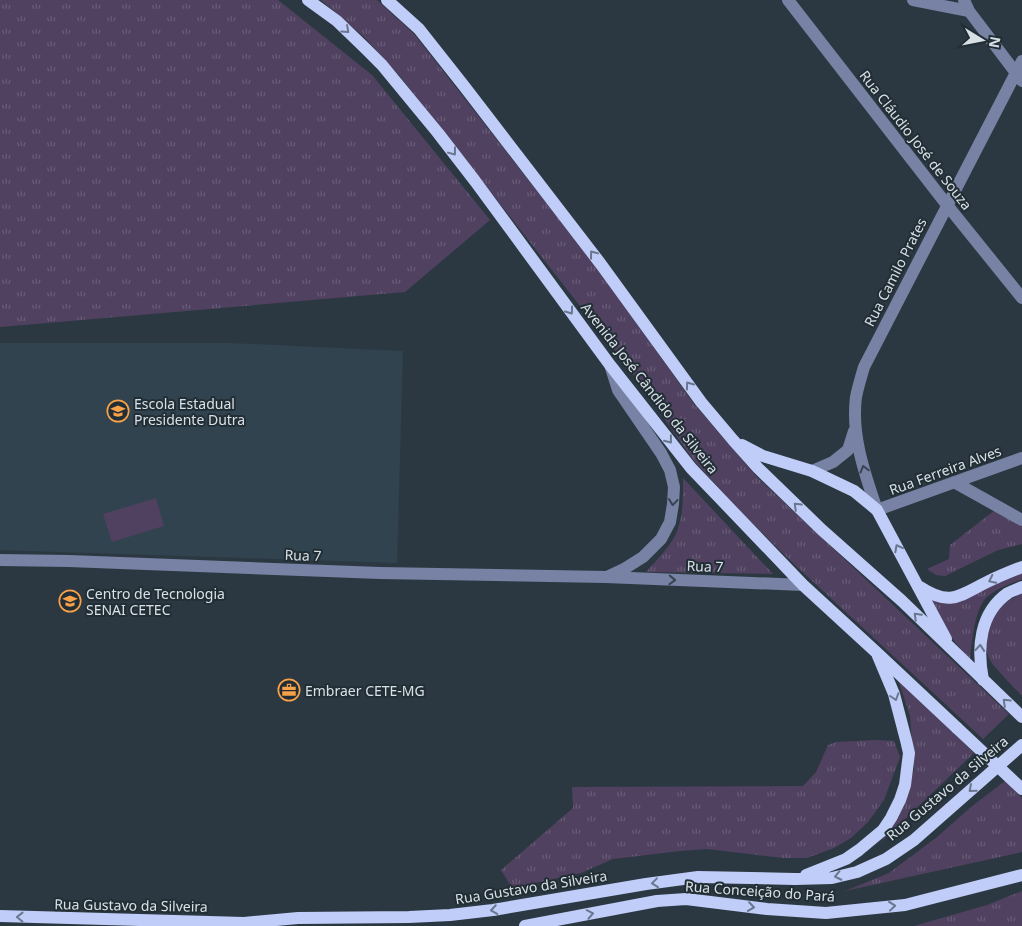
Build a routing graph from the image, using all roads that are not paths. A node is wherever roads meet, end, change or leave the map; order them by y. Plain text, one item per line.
1 (308, 0) edge
2 (387, 0) edge
3 (788, 0) edge
4 (913, 0) edge
5 (966, 5) edge
6 (1022, 61) edge
7 (1019, 77) edge
8 (947, 205) junction
9 (1022, 298) edge
10 (610, 365) junction
11 (855, 426) junction
12 (734, 440) junction
13 (1022, 458) edge
14 (812, 470) junction
15 (954, 482) junction
16 (878, 510) junction
17 (1022, 520) edge
18 (643, 557) junction
19 (0, 560) edge
20 (1022, 568) edge
21 (606, 578) junction
22 (643, 579) junction
23 (803, 585) junction
24 (918, 586) junction
25 (1022, 587) edge
26 (952, 650) junction
27 (876, 652) junction
28 (986, 684) junction
29 (1022, 717) edge
30 (1022, 745) edge
31 (1022, 789) edge
32 (1022, 875) edge
33 (795, 879) junction
34 (0, 916) edge
35 (296, 922) edge
36 (247, 924) edge
37 (525, 926) edge

1 -> 10 main road, Avenida José Cândido da Silveira
12 -> 2 main road
3 - 8 street, Rua Cláudio José de Souza
4 - 5 street
5 - 7 street
6 - 7 street, Rua Camilo Prates
7 - 8 street, Rua Camilo Prates
8 - 9 street, Rua Cláudio José de Souza
8 - 11 street, Rua Camilo Prates
10 -> 18 street, Rua 7
10 -> 23 main road, Avenida José Cândido da Silveira
11 - 14 street
16 -> 11 street, Rua Camilo Prates
12 - 14 main road
26 -> 12 main road
13 - 15 street, Rua Ferreira Alves
14 - 16 main road
15 - 16 street, Rua Ferreira Alves
15 - 17 street
24 -> 16 main road
18 - 21 street, Rua 7
18 - 22 street
19 - 21 street, Rua 7
20 -> 24 main road
21 - 22 street, Rua 7
22 -> 23 street, Rua 7
23 - 27 main road, Avenida José Cândido da Silveira
24 - 26 main road
28 -> 25 main road
26 - 28 main road
27 - 31 main road, Avenida José Cândido da Silveira, bridge
27 -> 33 main road
29 -> 28 main road
30 -> 33 main road, Rua Gustavo da Silveira
37 -> 32 main road, Rua Conceição do Pará
33 -> 35 main road, Rua Gustavo da Silveira
36 -> 34 main road, Rua Gustavo da Silveira
35 - 36 main road, Rua Gustavo da Silveira

